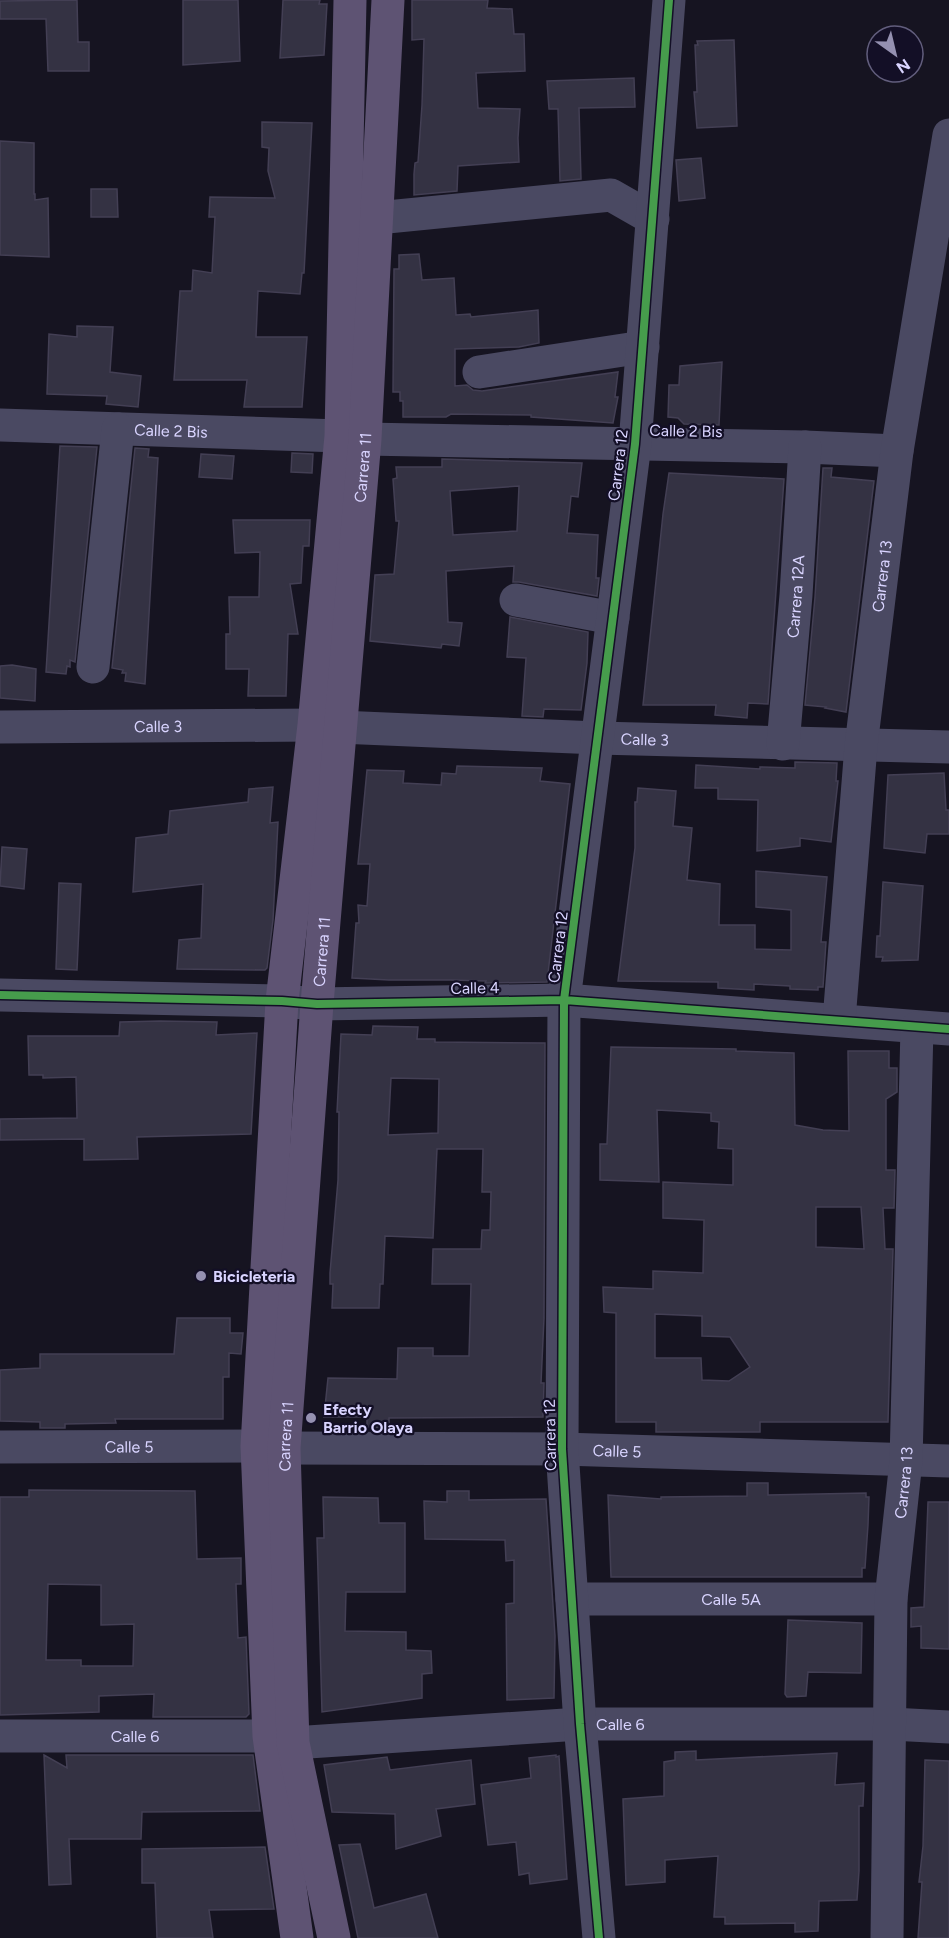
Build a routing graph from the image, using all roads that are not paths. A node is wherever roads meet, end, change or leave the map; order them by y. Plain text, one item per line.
1 (350, 0) edge
2 (388, 0) edge
3 (669, 0) edge
4 (949, 135) edge
5 (377, 218) junction
6 (653, 219) junction
7 (643, 348) junction
8 (479, 372) dead end
9 (0, 425) edge
10 (118, 429) junction
11 (353, 437) junction
12 (635, 444) junction
13 (805, 447) junction
14 (897, 451) junction
15 (516, 600) dead end
16 (613, 618) junction
17 (93, 667) dead end
18 (327, 726) junction
19 (0, 728) edge
20 (598, 738) junction
21 (783, 744) junction
22 (861, 746) junction
23 (949, 747) edge
24 (0, 995) edge
25 (564, 1000) junction
26 (282, 1001) junction
27 (317, 1004) junction
28 (839, 1020) junction
29 (917, 1028) junction
30 (949, 1029) edge
31 (0, 1447) edge
32 (270, 1447) junction
33 (562, 1449) junction
34 (906, 1461) junction
35 (949, 1461) edge
36 (572, 1599) junction
37 (891, 1599) junction
38 (580, 1724) junction
39 (891, 1724) junction
40 (949, 1727) edge
41 (0, 1736) edge
42 (281, 1740) junction
43 (297, 1938) edge
44 (334, 1938) edge
45 (599, 1938) edge
46 (887, 1938) edge

1 - 11 main road, Carrera 11
2 - 5 main road, Carrera 11
3 - 6 street, Carrera 12
4 - 14 street, Carrera 13
5 - 6 street
5 - 11 main road, Carrera 11
6 - 7 street, Carrera 12
7 - 8 street
7 - 12 street, Carrera 12
9 - 10 street, Calle 2 Bis
10 - 11 street, Calle 2 Bis
10 - 17 street
11 - 12 street, Calle 2 Bis
11 - 18 main road, Carrera 11
12 - 13 street, Calle 2 Bis
12 - 16 street, Carrera 12
13 - 14 street, Calle 2 Bis
13 - 21 street, Carrera 12A
14 - 22 street, Carrera 13
15 - 16 street
16 - 20 street, Carrera 12
18 - 19 street, Calle 3
18 - 20 street, Calle 3
18 - 26 main road, Carrera 11
18 - 27 main road, Carrera 11
20 - 21 street, Calle 3
20 - 25 street, Carrera 12
21 - 22 street, Calle 3
22 - 23 street, Calle 3
22 - 28 street, Carrera 13
24 - 26 street, Calle 4
25 - 27 street, Calle 4
25 - 28 street, Calle 4
25 - 33 street, Carrera 12
26 - 27 street, Calle 4
26 - 32 main road, Carrera 11
27 - 32 main road, Carrera 11
28 - 29 street, Calle 4
29 - 30 street, Calle 4
29 - 34 street, Carrera 13
31 - 32 street, Calle 5
32 - 33 street, Calle 5
32 - 42 main road, Carrera 11
33 - 34 street, Calle 5
33 - 36 street, Carrera 12
34 - 35 street, Calle 5
34 - 37 street, Carrera 13
36 - 37 street, Calle 5A
36 - 38 street, Carrera 12
37 - 39 street, Carrera 13
38 - 39 street, Calle 6
38 - 42 street, Calle 6
38 - 45 street, Carrera 12
39 - 40 street, Calle 6
39 - 46 street, Carrera 13
41 - 42 street, Calle 6
42 - 43 main road, Carrera 11
42 - 44 main road, Carrera 11

